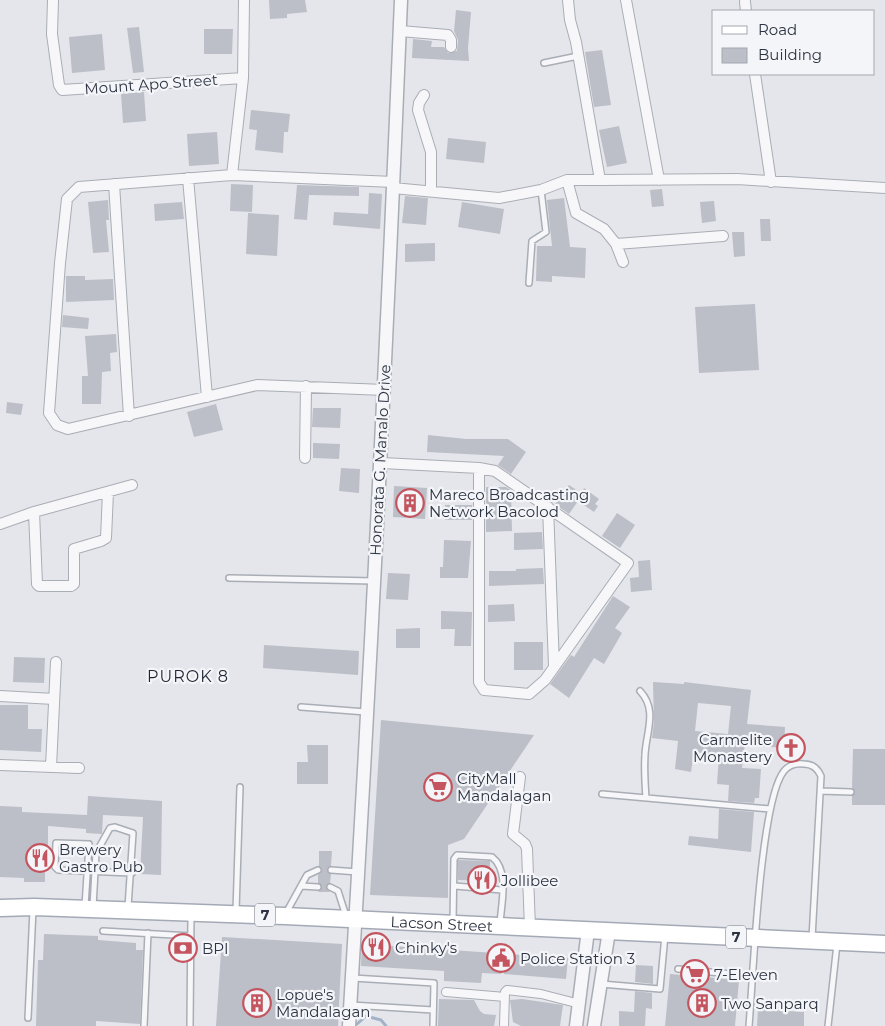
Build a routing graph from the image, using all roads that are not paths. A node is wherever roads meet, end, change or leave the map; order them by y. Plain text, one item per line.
1 (53, 0) edge
2 (244, 0) edge
3 (401, 0) edge
4 (568, 0) edge
5 (626, 0) edge
6 (400, 31) junction
7 (451, 46) dead end
8 (579, 56) junction
9 (544, 63) dead end
10 (755, 75) edge
11 (243, 78) junction
12 (424, 95) dead end
13 (232, 175) junction
14 (188, 178) junction
15 (567, 180) junction
16 (600, 180) junction
17 (659, 180) junction
18 (771, 182) junction
19 (114, 184) junction
20 (394, 185) junction
21 (885, 188) edge
22 (541, 190) junction
23 (431, 192) junction
24 (723, 236) dead end
25 (616, 244) junction
26 (623, 262) dead end
27 (529, 283) dead end
28 (306, 386) junction
29 (384, 390) junction
30 (207, 397) junction
31 (129, 416) junction
32 (306, 458) dead end
33 (382, 463) junction
34 (479, 468) junction
35 (132, 485) dead end
36 (108, 492) junction
37 (548, 507) junction
38 (34, 512) junction
39 (0, 524) edge
40 (229, 578) dead end
41 (374, 581) junction
42 (56, 662) dead end
43 (554, 666) junction
44 (640, 691) dead end
45 (0, 696) edge
46 (54, 699) junction
47 (302, 707) dead end
48 (366, 712) junction
49 (0, 765) edge
50 (51, 766) junction
51 (79, 768) dead end
52 (520, 777) dead end
53 (240, 787) dead end
54 (821, 791) junction
55 (851, 792) dead end
56 (602, 794) dead end
57 (646, 798) junction
58 (770, 808) junction
59 (318, 870) dead end
60 (331, 870) dead end
61 (88, 871) junction
62 (96, 872) junction
63 (132, 872) junction
64 (358, 872) junction
65 (301, 886) junction
66 (318, 886) dead end
67 (455, 886) junction
68 (330, 887) dead end
69 (502, 890) junction
70 (34, 907) junction
71 (0, 908) edge
72 (89, 909) junction
73 (128, 910) junction
74 (190, 913) junction
75 (236, 914) junction
76 (285, 916) junction
77 (351, 919) junction
78 (453, 923) junction
79 (500, 927) junction
80 (530, 928) junction
81 (588, 930) junction
82 (103, 931) dead end
83 (609, 931) junction
84 (148, 933) junction
85 (665, 934) junction
86 (192, 936) junction
87 (756, 938) junction
88 (812, 941) junction
89 (837, 942) junction
90 (885, 944) edge
91 (678, 969) dead end
92 (753, 976) junction
93 (352, 978) junction
94 (600, 984) junction
95 (446, 992) dead end
96 (505, 997) junction
97 (580, 1004) junction
98 (351, 1005) junction
99 (433, 1010) junction
100 (28, 1018) dead end
101 (144, 1026) edge
102 (190, 1026) edge
103 (349, 1026) edge
104 (433, 1026) edge
105 (504, 1026) edge
106 (576, 1026) edge
107 (594, 1026) edge
108 (749, 1026) edge
109 (828, 1026) edge

1 - 11 street, Mount Apo Street
2 - 11 street
3 - 6 street, Honorata G. Manalo Drive
4 - 8 street
5 - 17 street
6 - 7 street
6 - 20 street, Honorata G. Manalo Drive
8 - 9 lane
8 - 16 street
10 - 18 street
11 - 13 street
12 - 23 street
13 - 14 street
13 - 20 street
14 - 19 street
14 - 30 street
15 - 16 street
15 - 22 street
15 - 25 street
16 - 17 street
17 - 18 street
18 - 21 street
19 - 31 street
19 - 31 street
20 - 23 street
20 - 29 street, Honorata G. Manalo Drive
22 - 23 street
22 - 27 lane
24 - 25 street
25 - 26 street
28 - 29 street
28 - 30 street
28 - 32 street
29 - 33 street, Honorata G. Manalo Drive
30 - 31 street
33 - 34 street
33 - 41 street, Honorata G. Manalo Drive
34 - 37 street
34 - 43 street
35 - 36 street
36 - 38 street
36 - 38 street
37 - 43 street
37 - 43 street
38 - 39 street
40 - 41 lane
41 - 48 street, Honorata G. Manalo Drive
42 - 46 street
44 - 57 lane
45 - 46 street
46 - 50 street
47 - 48 lane
48 - 64 street, Honorata G. Manalo Drive
49 - 50 street
50 - 51 street
52 - 80 street
53 - 75 lane
54 - 55 lane
54 - 58 lane
54 - 88 lane
56 - 57 lane
57 - 58 lane
58 - 87 lane
59 - 65 lane
60 - 64 lane
61 - 61 lane
61 - 62 lane
61 - 72 lane
62 - 63 lane
62 - 63 lane
62 - 72 lane
63 - 73 lane
64 - 77 street, Honorata G. Manalo Drive
65 - 66 lane
65 - 76 lane
67 - 69 lane
67 - 69 lane
67 - 78 lane
68 - 77 lane
69 - 79 lane
70 - 71 main road, Lacson Street / 7
70 - 72 main road, Lacson Street / 7
70 - 100 lane
72 - 73 main road, Lacson Street / 7
73 - 74 main road, Lacson Street / 7
74 - 75 main road, Lacson Street / 7
74 - 86 lane
75 - 76 main road, Lacson Street / 7
76 - 77 main road, Lacson Street / 7
77 - 78 main road, Lacson Street / 7
77 - 93 street, Honorata G. Manalo Drive
78 - 79 main road, Lacson Street / 7
79 - 80 main road, Lacson Street / 7
80 - 81 main road, Lacson Street / 7
81 - 83 main road, Lacson Street / 7
81 - 97 street
82 - 84 lane
83 - 85 main road, Lacson Street / 7
83 - 94 street
84 - 86 lane
84 - 101 lane
85 - 87 main road, Lacson Street / 7
85 - 94 lane
86 - 102 lane
87 - 88 main road, Lacson Street / 7
87 - 92 lane
88 - 89 main road, Lacson Street / 7
89 - 90 main road, Lacson Street / 7
89 - 109 lane
91 - 92 lane
92 - 108 lane
93 - 98 street, Honorata G. Manalo Drive
93 - 99 lane
94 - 107 street
95 - 96 street
96 - 97 street
96 - 105 street
97 - 106 street
98 - 99 lane
98 - 103 street, Honorata G. Manalo Drive
99 - 104 lane

